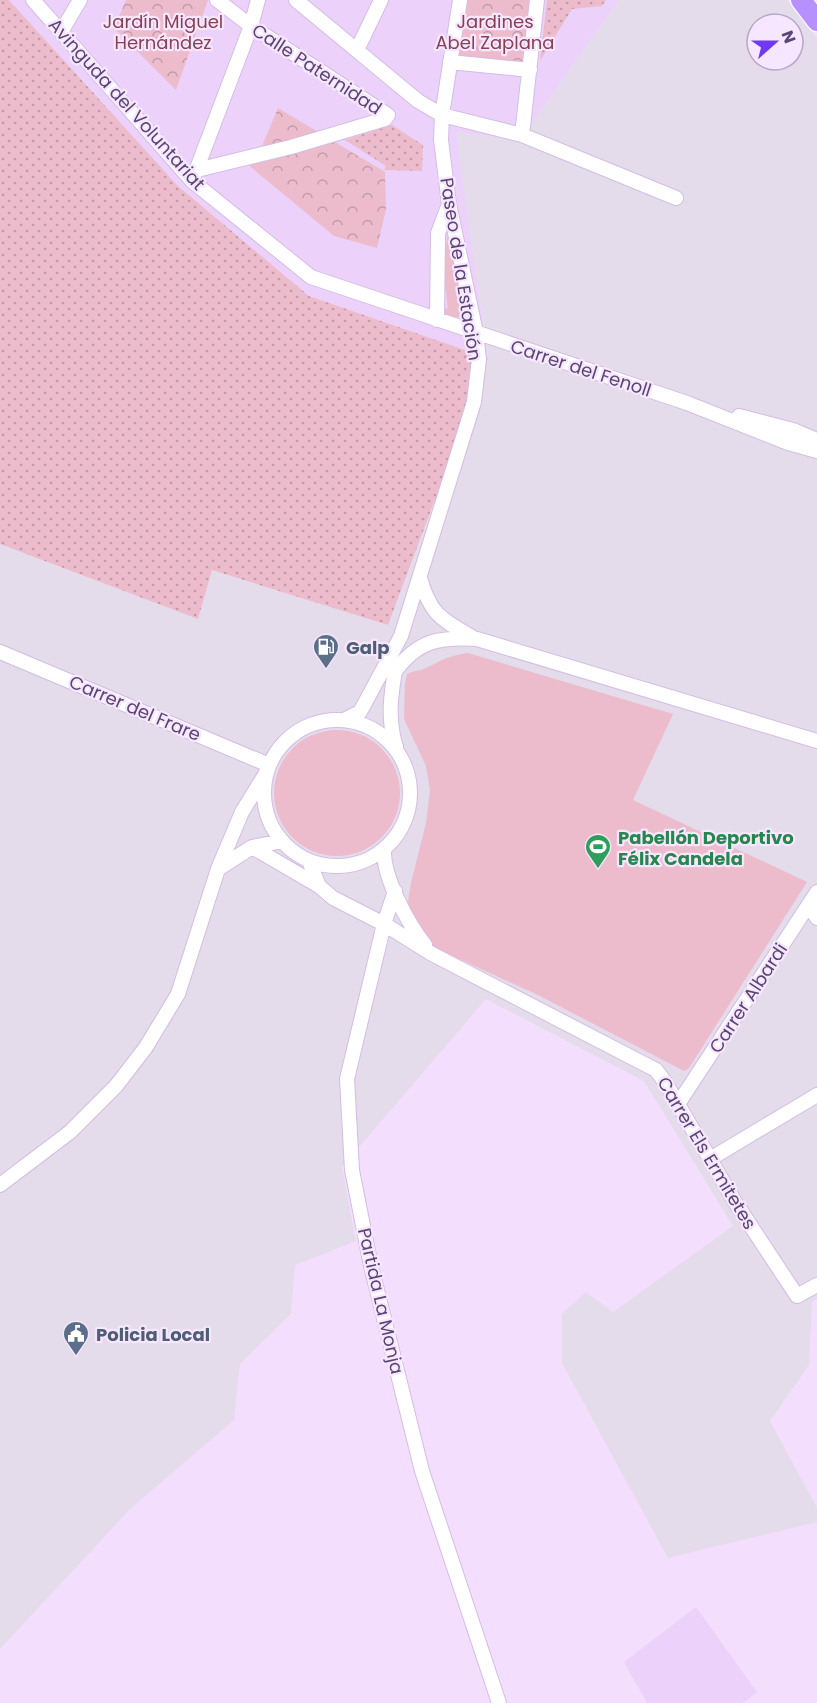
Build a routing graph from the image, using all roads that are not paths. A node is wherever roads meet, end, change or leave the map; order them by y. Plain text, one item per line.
1 (33, 0) edge
2 (80, 0) edge
3 (217, 0) edge
4 (258, 0) edge
5 (296, 0) edge
6 (381, 0) edge
7 (460, 0) edge
8 (537, 0) edge
9 (801, 0) edge
10 (812, 0) edge
11 (817, 6) edge
12 (817, 21) edge
13 (251, 26) junction
14 (61, 32) junction
15 (357, 50) junction
16 (450, 62) junction
17 (530, 70) junction
18 (442, 115) junction
19 (522, 135) junction
20 (195, 175) junction
21 (676, 198) dead end
22 (449, 204) junction
23 (437, 320) junction
24 (476, 333) junction
25 (687, 403) junction
26 (817, 440) edge
27 (817, 451) edge
28 (420, 578) junction
29 (411, 608) junction
30 (432, 608) junction
31 (401, 636) junction
32 (477, 639) junction
33 (0, 651) edge
34 (394, 673) junction
35 (344, 720) junction
36 (817, 741) edge
37 (399, 754) junction
38 (268, 769) junction
39 (282, 841) junction
40 (252, 847) junction
41 (384, 850) junction
42 (309, 861) junction
43 (218, 869) junction
44 (319, 886) junction
45 (395, 891) junction
46 (817, 892) edge
47 (809, 905) junction
48 (817, 918) edge
49 (384, 924) junction
50 (432, 954) junction
51 (817, 1095) edge
52 (678, 1104) junction
53 (710, 1159) junction
54 (0, 1185) edge
55 (817, 1285) edge
56 (499, 1703) edge

1 - 14 street, Avinguda del Voluntariat
2 - 14 street
3 - 13 street, Calle Paternidad
4 - 13 street
5 - 15 street
6 - 15 street
7 - 16 street, Paseo de la Estación
8 - 17 street
9 - 12 highway
10 - 11 highway
13 - 20 street
13 - 20 street, Calle Paternidad
14 - 20 street, Avinguda del Voluntariat
15 - 18 street
16 - 17 street
16 - 18 street, Paseo de la Estación
17 - 19 street
18 - 19 street
18 - 22 street, Paseo de la Estación
19 - 21 street
20 - 23 street, Avinguda del Voluntariat
22 - 23 street
22 - 24 street, Paseo de la Estación
23 - 24 street, Avinguda del Voluntariat
24 - 25 street, Carrer del Fenoll
24 - 28 street, Paseo de la Estación
25 - 26 street, Carrer del Fenoll
25 - 27 street, Carrer del Fenoll
28 - 29 street, Paseo de la Estación
28 - 30 street
29 - 30 street
29 - 31 street, Paseo de la Estación
30 - 32 street
31 - 34 street, Paseo de la Estación
31 - 35 street, Paseo de la Estación
32 - 34 street
32 - 36 street
33 - 38 street, Carrer del Frare
34 - 37 street, Paseo de la Estación
35 - 37 street
35 - 38 street
37 - 41 street
38 - 39 street
38 - 43 street
39 - 40 street
39 - 42 street
40 - 43 street
40 - 44 street, Carrer Els Ermitetes
41 - 42 street
41 - 45 street, Carrer Els Ermitetes
42 - 44 street
43 - 54 street
44 - 49 street, Carrer Els Ermitetes
45 - 49 street, Partida La Monja
45 - 50 street, Carrer Els Ermitetes
46 - 47 street, Carrer Albardi
47 - 48 street
47 - 52 street, Carrer Albardi
49 - 50 street, Carrer Els Ermitetes
49 - 56 street, Partida La Monja
50 - 52 street, Carrer Els Ermitetes
51 - 53 street
52 - 53 street, Carrer Els Ermitetes
53 - 55 street, Carrer Els Ermitetes

